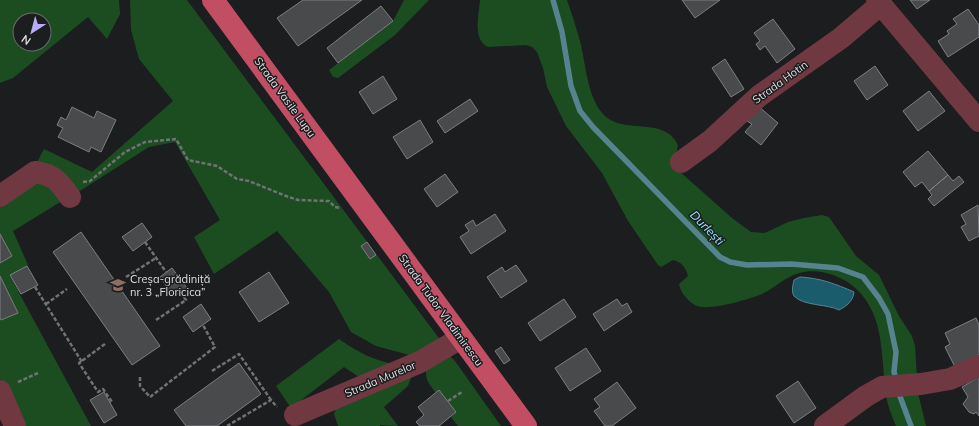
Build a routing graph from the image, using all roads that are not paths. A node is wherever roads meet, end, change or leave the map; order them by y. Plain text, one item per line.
1 (213, 0) edge
2 (879, 2) edge
3 (979, 121) edge
4 (681, 162) dead end
5 (66, 191) road end
6 (0, 196) edge
7 (352, 202) joint
8 (461, 338) junction
9 (979, 366) edge
10 (0, 391) edge
11 (287, 412) road end
12 (15, 426) edge
13 (526, 426) edge
14 (824, 426) edge

1 - 7 main road, Strada Vasile Lupu
2 - 3 street, Strada Hotin
2 - 4 street, Strada Hotin
5 - 6 street
7 - 8 main road, Strada Tudor Vladimirescu
8 - 11 street, Strada Murelor
8 - 13 main road, Strada Tudor Vladimirescu
9 - 14 street
10 - 12 street

